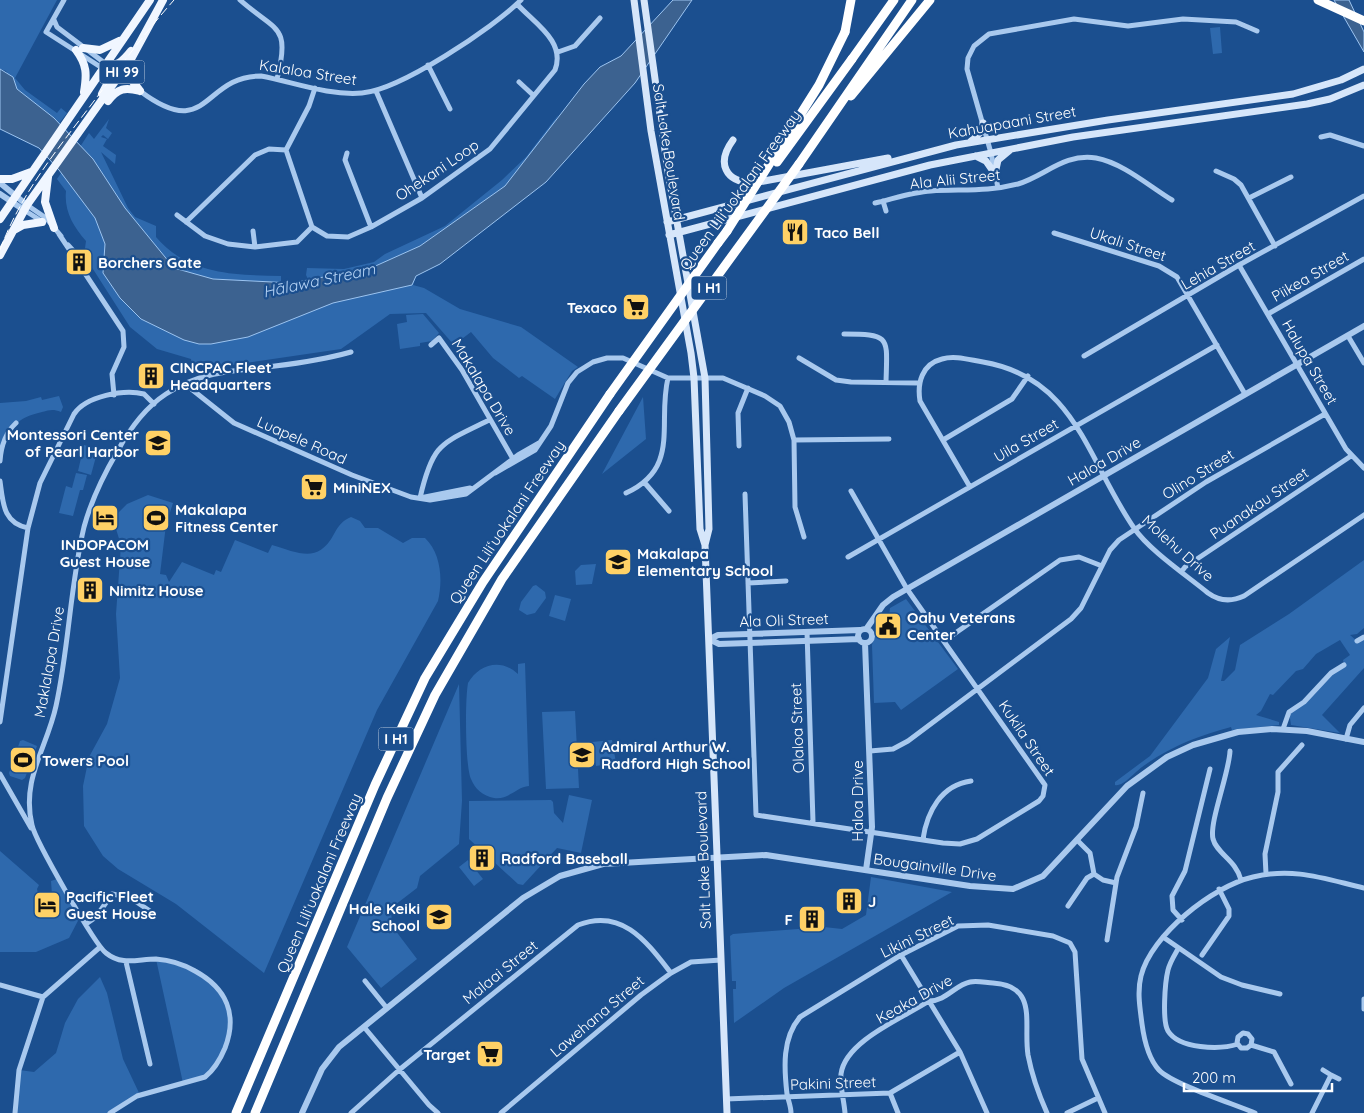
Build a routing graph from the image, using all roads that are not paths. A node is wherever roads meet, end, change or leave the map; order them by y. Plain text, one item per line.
1 (64, 0) edge
2 (150, 0) edge
3 (163, 0) edge
4 (240, 0) edge
5 (521, 0) edge
6 (634, 0) edge
7 (644, 0) edge
8 (851, 0) edge
9 (894, 0) edge
10 (912, 0) edge
11 (930, 0) edge
12 (1318, 0) edge
13 (517, 4) junction
14 (600, 18) dead end
15 (54, 20) junction
16 (1364, 21) edge
17 (1257, 31) dead end
18 (143, 35) junction
19 (121, 40) junction
20 (79, 49) junction
21 (558, 52) junction
22 (131, 59) junction
23 (428, 65) junction
24 (104, 66) junction
25 (1364, 69) edge
26 (277, 79) junction
27 (860, 79) junction
28 (519, 82) dead end
29 (1364, 85) edge
30 (315, 88) junction
31 (140, 91) junction
32 (376, 91) junction
33 (83, 95) junction
34 (533, 95) junction
35 (98, 108) junction
36 (450, 109) dead end
37 (91, 118) junction
38 (983, 123) junction
39 (1321, 137) dead end
40 (734, 140) dead end
41 (987, 140) junction
42 (968, 143) junction
43 (1364, 146) edge
44 (1011, 149) junction
45 (286, 150) junction
46 (347, 153) dead end
47 (991, 153) junction
48 (919, 154) junction
49 (975, 156) junction
50 (1216, 171) dead end
51 (31, 172) junction
52 (50, 174) junction
53 (995, 174) junction
54 (1291, 177) dead end
55 (0, 181) edge
56 (998, 188) junction
57 (0, 194) edge
58 (1364, 196) edge
59 (422, 198) junction
60 (1250, 198) junction
61 (12, 199) junction
62 (1172, 200) dead end
63 (883, 201) junction
64 (875, 203) dead end
65 (26, 207) junction
66 (886, 211) dead end
67 (177, 215) dead end
68 (0, 219) edge
69 (678, 219) junction
70 (42, 222) junction
71 (186, 222) junction
72 (667, 222) junction
73 (312, 227) junction
74 (371, 227) junction
75 (57, 231) junction
76 (253, 231) dead end
77 (728, 231) junction
78 (12, 232) junction
79 (680, 232) junction
80 (1054, 234) dead end
81 (669, 235) junction
82 (1276, 246) junction
83 (255, 247) junction
84 (0, 255) edge
85 (1364, 259) edge
86 (1239, 265) junction
87 (1189, 295) junction
88 (1268, 314) junction
89 (1364, 326) edge
90 (844, 334) dead end
91 (1348, 336) junction
92 (431, 345) dead end
93 (1217, 345) junction
94 (351, 352) dead end
95 (1084, 356) dead end
96 (799, 358) dead end
97 (1364, 363) edge
98 (1297, 365) junction
99 (1028, 376) junction
100 (668, 378) junction
101 (694, 378) junction
102 (704, 378) junction
103 (886, 382) junction
104 (918, 383) junction
105 (185, 384) junction
106 (748, 388) junction
107 (1245, 394) junction
108 (114, 395) junction
109 (154, 404) junction
110 (1324, 414) junction
111 (490, 420) junction
112 (16, 423) dead end
113 (1075, 426) junction
114 (889, 439) dead end
115 (794, 440) junction
116 (943, 440) junction
117 (539, 443) junction
118 (739, 446) dead end
119 (1351, 456) junction
120 (513, 459) junction
121 (0, 461) edge
122 (1364, 468) edge
123 (496, 473) junction
124 (1103, 476) junction
125 (0, 481) edge
126 (644, 482) junction
127 (970, 487) junction
128 (851, 491) dead end
129 (626, 493) dead end
130 (745, 494) dead end
131 (420, 498) junction
132 (669, 511) dead end
133 (1364, 515) edge
134 (28, 528) junction
135 (1135, 529) junction
136 (804, 538) dead end
137 (878, 540) junction
138 (705, 545) junction
139 (848, 557) dead end
140 (1102, 566) junction
141 (1182, 571) junction
142 (786, 581) dead end
143 (748, 583) junction
144 (907, 589) junction
145 (864, 629) junction
146 (807, 632) junction
147 (750, 634) junction
148 (1364, 637) edge
149 (709, 639) junction
150 (862, 641) junction
151 (944, 641) junction
152 (1357, 641) dead end
153 (807, 642) junction
154 (750, 644) junction
155 (1344, 665) dead end
156 (978, 689) junction
157 (1364, 708) edge
158 (0, 722) edge
159 (1283, 729) junction
160 (1346, 739) junction
161 (1364, 743) edge
162 (1302, 745) dead end
163 (870, 751) junction
164 (1230, 751) dead end
165 (1210, 769) dead end
166 (0, 774) edge
167 (971, 781) dead end
168 (1143, 793) dead end
169 (28, 799) junction
170 (15, 802) junction
171 (813, 822) junction
172 (872, 832) junction
173 (34, 833) junction
174 (923, 839) junction
175 (1077, 840) junction
176 (718, 858) junction
177 (866, 870) junction
178 (1094, 874) junction
179 (1266, 874) junction
180 (1241, 880) junction
181 (1116, 883) junction
182 (1364, 888) edge
183 (1219, 889) junction
184 (1068, 906) dead end
185 (150, 911) dead end
186 (1182, 920) junction
187 (86, 924) junction
188 (1163, 937) junction
189 (1107, 940) dead end
190 (99, 948) junction
191 (1178, 949) junction
192 (901, 955) junction
193 (1202, 955) dead end
194 (721, 960) junction
195 (126, 962) junction
196 (671, 973) junction
197 (365, 981) dead end
198 (0, 985) edge
199 (1280, 994) dead end
200 (43, 997) junction
201 (1364, 999) edge
202 (929, 1001) junction
203 (386, 1007) junction
204 (1364, 1009) edge
205 (364, 1027) junction
206 (1238, 1044) junction
207 (1251, 1045) junction
208 (960, 1052) junction
209 (150, 1064) dead end
210 (399, 1070) junction
211 (1323, 1070) dead end
212 (1331, 1075) junction
213 (1339, 1079) dead end
214 (1291, 1084) dead end
215 (842, 1094) junction
216 (890, 1094) junction
217 (788, 1097) junction
218 (726, 1098) junction
219 (1098, 1098) junction
220 (15, 1113) edge
221 (110, 1113) edge
222 (236, 1113) edge
223 (255, 1113) edge
224 (302, 1113) edge
225 (351, 1113) edge
226 (438, 1113) edge
227 (501, 1113) edge
228 (728, 1113) edge
229 (791, 1113) edge
230 (844, 1113) edge
231 (898, 1113) edge
232 (987, 1113) edge
233 (1048, 1113) edge
234 (1068, 1113) edge
235 (1105, 1113) edge
236 (1255, 1113) edge
237 (1312, 1113) edge

1 - 15 street
2 - 19 main road, HI 99
3 - 18 main road, HI 99
4 - 26 street
5 - 13 street, Kalaloa Street
6 - 72 main road, Salt Lake Boulevard
7 - 69 main road, Salt Lake Boulevard
8 - 77 highway, bridge
9 - 77 highway, Queen Liliʻuokalani Freeway / I H1, bridge
10 - 27 highway, Queen Liliʻuokalani Freeway / I H1
11 - 27 highway
12 - 16 highway
13 - 21 street
13 - 23 street, Kalaloa Street
14 - 21 street
15 - 20 street
15 - 20 street
17 - 38 street
18 - 22 main road, HI 99
18 - 24 main road
19 - 20 main road
19 - 24 main road, HI 99
20 - 24 street
20 - 33 main road
21 - 34 street, Ohekani Loop
22 - 31 main road
22 - 35 main road, HI 99
23 - 32 street, Kalaloa Street
23 - 36 street
24 - 33 main road, HI 99
24 - 35 main road
25 - 41 main road, Kahuapaani Street
26 - 30 street, Kalaloa Street
26 - 31 street, Kalaloa Street
27 - 223 highway, Queen Liliʻuokalani Freeway / I H1, bridge
28 - 34 street
29 - 44 main road, Kahuapaani Street
30 - 32 street, Kalaloa Street
30 - 45 street
31 - 37 main road
32 - 59 street
33 - 51 main road, HI 99
34 - 59 street, Ohekani Loop
35 - 37 main road, HI 99
37 - 52 main road, HI 99
38 - 41 street
38 - 42 main road
39 - 43 street
40 - 48 main road
41 - 42 main road, Kahuapaani Street
41 - 47 street
42 - 48 main road, Kahuapaani Street
44 - 47 main road, Kahuapaani Street
44 - 53 main road
45 - 71 street
45 - 73 street
46 - 74 street
47 - 49 main road, Kahuapaani Street
47 - 53 street
48 - 69 main road, Kahuapaani Street
49 - 53 main road
49 - 79 main road, Kahuapaani Street
50 - 60 street
51 - 55 main road
51 - 61 main road, HI 99
52 - 65 main road, HI 99
52 - 75 main road
53 - 56 street
54 - 60 street
55 - 61 street
56 - 62 street, Ala Alii Street
56 - 63 street, Ala Alii Street
57 - 61 street
58 - 82 street, Lehia Street
59 - 74 street, Ohekani Loop
60 - 82 street
61 - 65 street
61 - 68 main road, HI 99
63 - 64 street, Ala Alii Street
63 - 66 street
65 - 70 street
65 - 75 street
65 - 78 main road, HI 99
67 - 71 street
69 - 72 main road, Kahuapaani Street
69 - 79 main road, Salt Lake Boulevard
70 - 75 street
70 - 78 main road
71 - 83 street
72 - 81 main road, Salt Lake Boulevard
73 - 74 street, Ohekani Loop
73 - 83 street
75 - 108 street
76 - 83 street
77 - 222 highway, Queen Liliʻuokalani Freeway / I H1, bridge
78 - 84 main road, HI 99
79 - 81 main road, Kahuapaani Street
79 - 102 main road, Salt Lake Boulevard
80 - 87 street, Ukali Street
81 - 101 main road, Salt Lake Boulevard
82 - 86 street, Lehia Street
85 - 88 street, Piikea Street
86 - 87 street, Lehia Street
86 - 88 street, Halupa Street
87 - 93 street, Ukali Street
87 - 95 street, Lehia Street
88 - 98 street, Halupa Street
89 - 91 street, Haloa Drive
90 - 103 street
91 - 97 street
91 - 98 street, Haloa Drive
92 - 111 street, Makalapa Drive
93 - 107 street, Ukali Street
93 - 113 street, Uila Street
94 - 105 street, Maklalapa Drive
96 - 103 street
98 - 107 street, Haloa Drive
98 - 110 street, Halupa Street
99 - 104 street, Molehu Drive
99 - 113 street, Molehu Drive
99 - 116 street
100 - 101 street, Luapele Road
100 - 117 street, Luapele Road
100 - 126 street
101 - 102 street, Luapele Road
101 - 138 main road, Salt Lake Boulevard
102 - 106 street, Luapele Road
102 - 138 main road, Salt Lake Boulevard
103 - 104 street
104 - 116 street
105 - 109 street, Maklalapa Drive
105 - 131 street, Luapele Road
106 - 115 street, Luapele Road
106 - 118 street
107 - 124 street, Haloa Drive
108 - 109 street
108 - 134 street
109 - 169 street, Maklalapa Drive
110 - 119 street, Halupa Street
110 - 135 street, Olino Street
111 - 120 street, Makalapa Drive
111 - 131 street
112 - 121 street
113 - 124 street, Molehu Drive
113 - 127 street, Uila Street
114 - 115 street
115 - 136 street, Luapele Road
116 - 127 street
117 - 120 street, Luapele Road
117 - 123 street, Luapele Road
119 - 122 street, Halupa Street
119 - 141 street, Puanakau Street
120 - 123 street, Luapele Road
123 - 131 street, Luapele Road
124 - 135 street, Molehu Drive
124 - 144 street, Haloa Drive
125 - 134 street
126 - 129 street
126 - 132 street
127 - 137 street, Uila Street
128 - 137 street, Kukila Street
130 - 143 street
133 - 141 street, Molehu Drive
134 - 158 street
135 - 140 street, Olino Street
135 - 141 street, Molehu Drive
137 - 139 street, Uila Street
137 - 144 street, Kukila Street
138 - 149 main road, Salt Lake Boulevard
140 - 151 street
140 - 156 street, Olino Street
142 - 143 street
143 - 147 street
144 - 145 street, Haloa Drive
144 - 151 street, Kukila Street
145 - 146 street, Ala Oli Street
145 - 150 street
145 - 150 street
146 - 147 street, Ala Oli Street
146 - 153 street, Olaloa Street
147 - 149 street, Ala Oli Street
147 - 154 street
148 - 152 street
149 - 154 street, Ala Oli Street
149 - 176 main road, Salt Lake Boulevard
150 - 153 street, Ala Oli Street
150 - 163 street, Haloa Drive
151 - 156 street, Kukila Street
153 - 154 street, Ala Oli Street
153 - 171 street, Olaloa Street
154 - 171 street, Kukila Street
155 - 159 street
156 - 163 street, Olino Street
156 - 174 street, Kukila Street
157 - 160 street
159 - 160 street, Bougainville Drive
159 - 175 street, Bougainville Drive
160 - 161 street, Bougainville Drive
162 - 179 street
163 - 172 street, Haloa Drive
164 - 180 street
165 - 186 street
166 - 170 street
167 - 174 street
168 - 181 street
169 - 170 street
169 - 173 street, Maklalapa Drive
170 - 173 street
171 - 172 street, Kukila Street
172 - 174 street, Kukila Street
172 - 177 street, Haloa Drive
173 - 187 street, Maklalapa Drive
175 - 177 street, Bougainville Drive
175 - 178 street
176 - 177 street, Bougainville Drive
176 - 194 main road, Salt Lake Boulevard
176 - 203 street, Bougainville Drive
178 - 181 street
178 - 184 street
179 - 180 street
179 - 182 street
180 - 183 street
181 - 189 street
183 - 186 street
183 - 193 street
185 - 187 street
186 - 188 street
187 - 190 street, Maklalapa Drive
188 - 191 street
188 - 236 street
190 - 195 street
190 - 200 street
191 - 199 street
191 - 206 street
192 - 202 street
192 - 217 street, Likini Street
192 - 219 street, Likini Street
194 - 196 street, Lawehana Street
194 - 218 main road, Salt Lake Boulevard
195 - 209 street
195 - 221 street
196 - 210 street, Malaai Street
196 - 227 street, Lawehana Street
197 - 203 street
198 - 200 street
200 - 220 street
201 - 204 street
202 - 208 street
202 - 215 street, Keaka Drive
202 - 233 street, Keaka Drive
203 - 205 street, Bougainville Drive
205 - 210 street
205 - 224 street, Bougainville Drive
206 - 207 street
206 - 207 street
207 - 214 street
208 - 216 street, Pakini Street
208 - 232 street
210 - 225 street, Malaai Street
210 - 226 street
211 - 212 street
212 - 213 street
212 - 237 street
215 - 216 street, Pakini Street
215 - 217 street, Pakini Street
215 - 230 street, Keaka Drive
216 - 231 street
217 - 218 street, Pakini Street
217 - 229 street, Likini Street
218 - 228 main road, Salt Lake Boulevard
219 - 234 street
219 - 235 street, Likini Street

